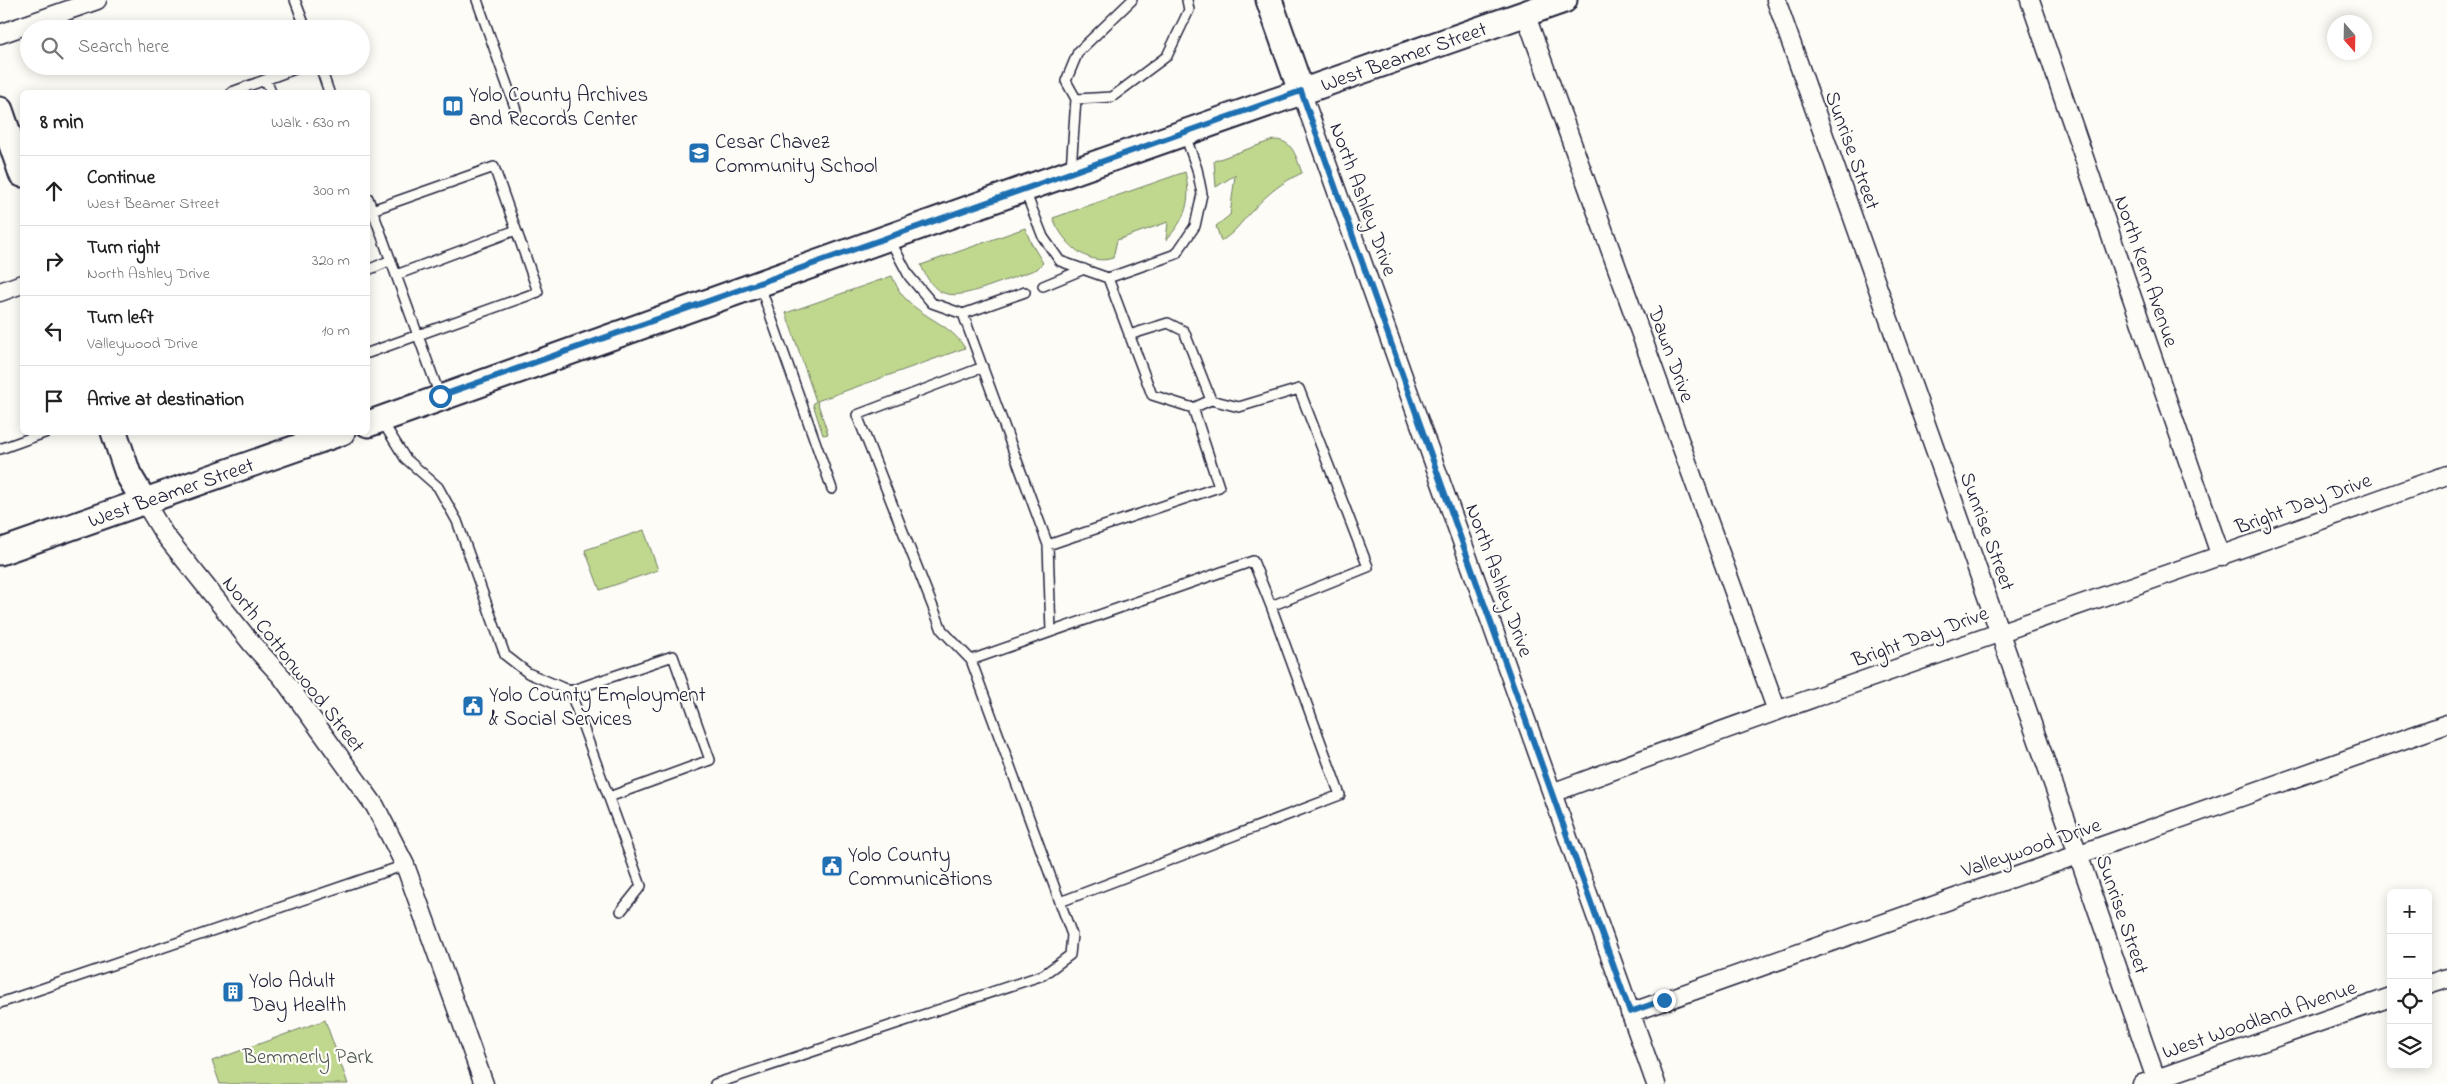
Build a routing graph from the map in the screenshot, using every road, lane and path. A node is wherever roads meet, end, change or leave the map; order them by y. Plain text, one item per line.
1 (97, 0) edge
2 (295, 0) edge
3 (477, 0) edge
4 (1132, 0) edge
5 (1187, 0) edge
6 (1269, 0) edge
7 (1564, 0) edge
8 (1776, 0) edge
9 (2030, 0) edge
10 (1525, 13) junction
11 (40, 20) edge
12 (303, 20) edge
13 (20, 27) edge
14 (0, 34) edge
15 (279, 75) edge
16 (323, 75) edge
17 (266, 80) junction
18 (238, 90) edge
19 (270, 90) edge
20 (328, 90) edge
21 (1301, 91) junction
22 (1076, 99) junction
23 (0, 110) edge
24 (516, 110) dead end
25 (1184, 133) junction
26 (20, 168) edge
27 (1070, 173) junction
28 (1024, 189) junction
29 (370, 204) edge
30 (372, 210) junction
31 (516, 230) junction
32 (889, 237) junction
33 (390, 260) junction
34 (370, 269) edge
35 (1084, 270) junction
36 (396, 275) junction
37 (1108, 278) junction
38 (760, 283) junction
39 (20, 285) edge
40 (1043, 286) dead end
41 (0, 292) edge
42 (1026, 292) dead end
43 (963, 314) junction
44 (418, 335) junction
45 (1129, 335) junction
46 (370, 352) edge
47 (983, 367) junction
48 (440, 396) junction
49 (1211, 400) junction
50 (1192, 408) junction
51 (374, 421) edge
52 (39, 435) edge
53 (115, 435) edge
54 (333, 435) edge
55 (0, 449) edge
56 (2447, 475) edge
57 (832, 489) dead end
58 (144, 501) junction
59 (1048, 545) junction
60 (0, 552) edge
61 (2221, 557) junction
62 (1271, 606) junction
63 (1051, 632) junction
64 (2000, 632) junction
65 (971, 660) junction
66 (570, 691) junction
67 (1777, 711) junction
68 (2447, 724) edge
69 (1552, 793) junction
70 (609, 797) junction
71 (2078, 854) junction
72 (405, 865) junction
73 (1060, 902) junction
74 (621, 910) dead end
75 (2447, 978) edge
76 (2432, 983) edge
77 (2387, 998) edge
78 (0, 1003) edge
79 (1630, 1012) junction
80 (2149, 1082) edge
81 (484, 1084) edge
82 (715, 1084) edge
83 (1656, 1084) edge

1 - 11 street
2 - 12 lane
3 - 24 lane
4 - 22 lane
5 - 22 lane
6 - 21 street
7 - 10 street, West Beamer Street
8 - 64 street, Sunrise Street
9 - 61 street, North Kern Avenue
10 - 21 street, West Beamer Street
10 - 67 street, Dawn Drive
13 - 14 street
15 - 17 lane
16 - 20 lane
17 - 18 lane
17 - 19 lane
21 - 25 street, West Beamer Street
21 - 69 street, North Ashley Drive
22 - 27 lane
23 - 26 street
25 - 27 street, West Beamer Street
25 - 37 lane
27 - 28 street, West Beamer Street
28 - 32 street, West Beamer Street
28 - 35 lane
29 - 30 lane
30 - 31 lane
30 - 33 lane
31 - 36 lane
31 - 44 lane
32 - 38 street, West Beamer Street
32 - 43 lane
33 - 34 lane
33 - 36 lane
35 - 37 lane
35 - 40 lane
36 - 44 lane
37 - 45 lane
38 - 48 street, West Beamer Street
38 - 57 lane
39 - 41 street
42 - 43 lane
43 - 47 lane
44 - 46 lane
44 - 48 lane
45 - 49 lane
45 - 50 lane
47 - 59 lane
47 - 65 lane
48 - 51 street, West Beamer Street
49 - 50 lane
49 - 62 lane
50 - 59 lane
51 - 66 lane
52 - 55 lane
53 - 58 street
54 - 58 street, West Beamer Street
56 - 61 street, Bright Day Drive
58 - 60 street, West Beamer Street
58 - 72 street, North Cottonwood Street
59 - 63 lane
61 - 64 street, Bright Day Drive
62 - 63 lane
62 - 73 lane
63 - 65 lane
64 - 67 street, Bright Day Drive
64 - 71 street, Sunrise Street
65 - 73 lane
66 - 70 lane
66 - 70 lane
67 - 69 street, Bright Day Drive
68 - 71 street, Valleywood Drive
69 - 79 street, North Ashley Drive
70 - 74 lane
71 - 79 street, Valleywood Drive
71 - 80 street, Sunrise Street
72 - 78 lane
72 - 81 street, North Cottonwood Street
73 - 82 lane
75 - 76 street
77 - 80 street, West Woodland Avenue
79 - 83 street, North Ashley Drive

